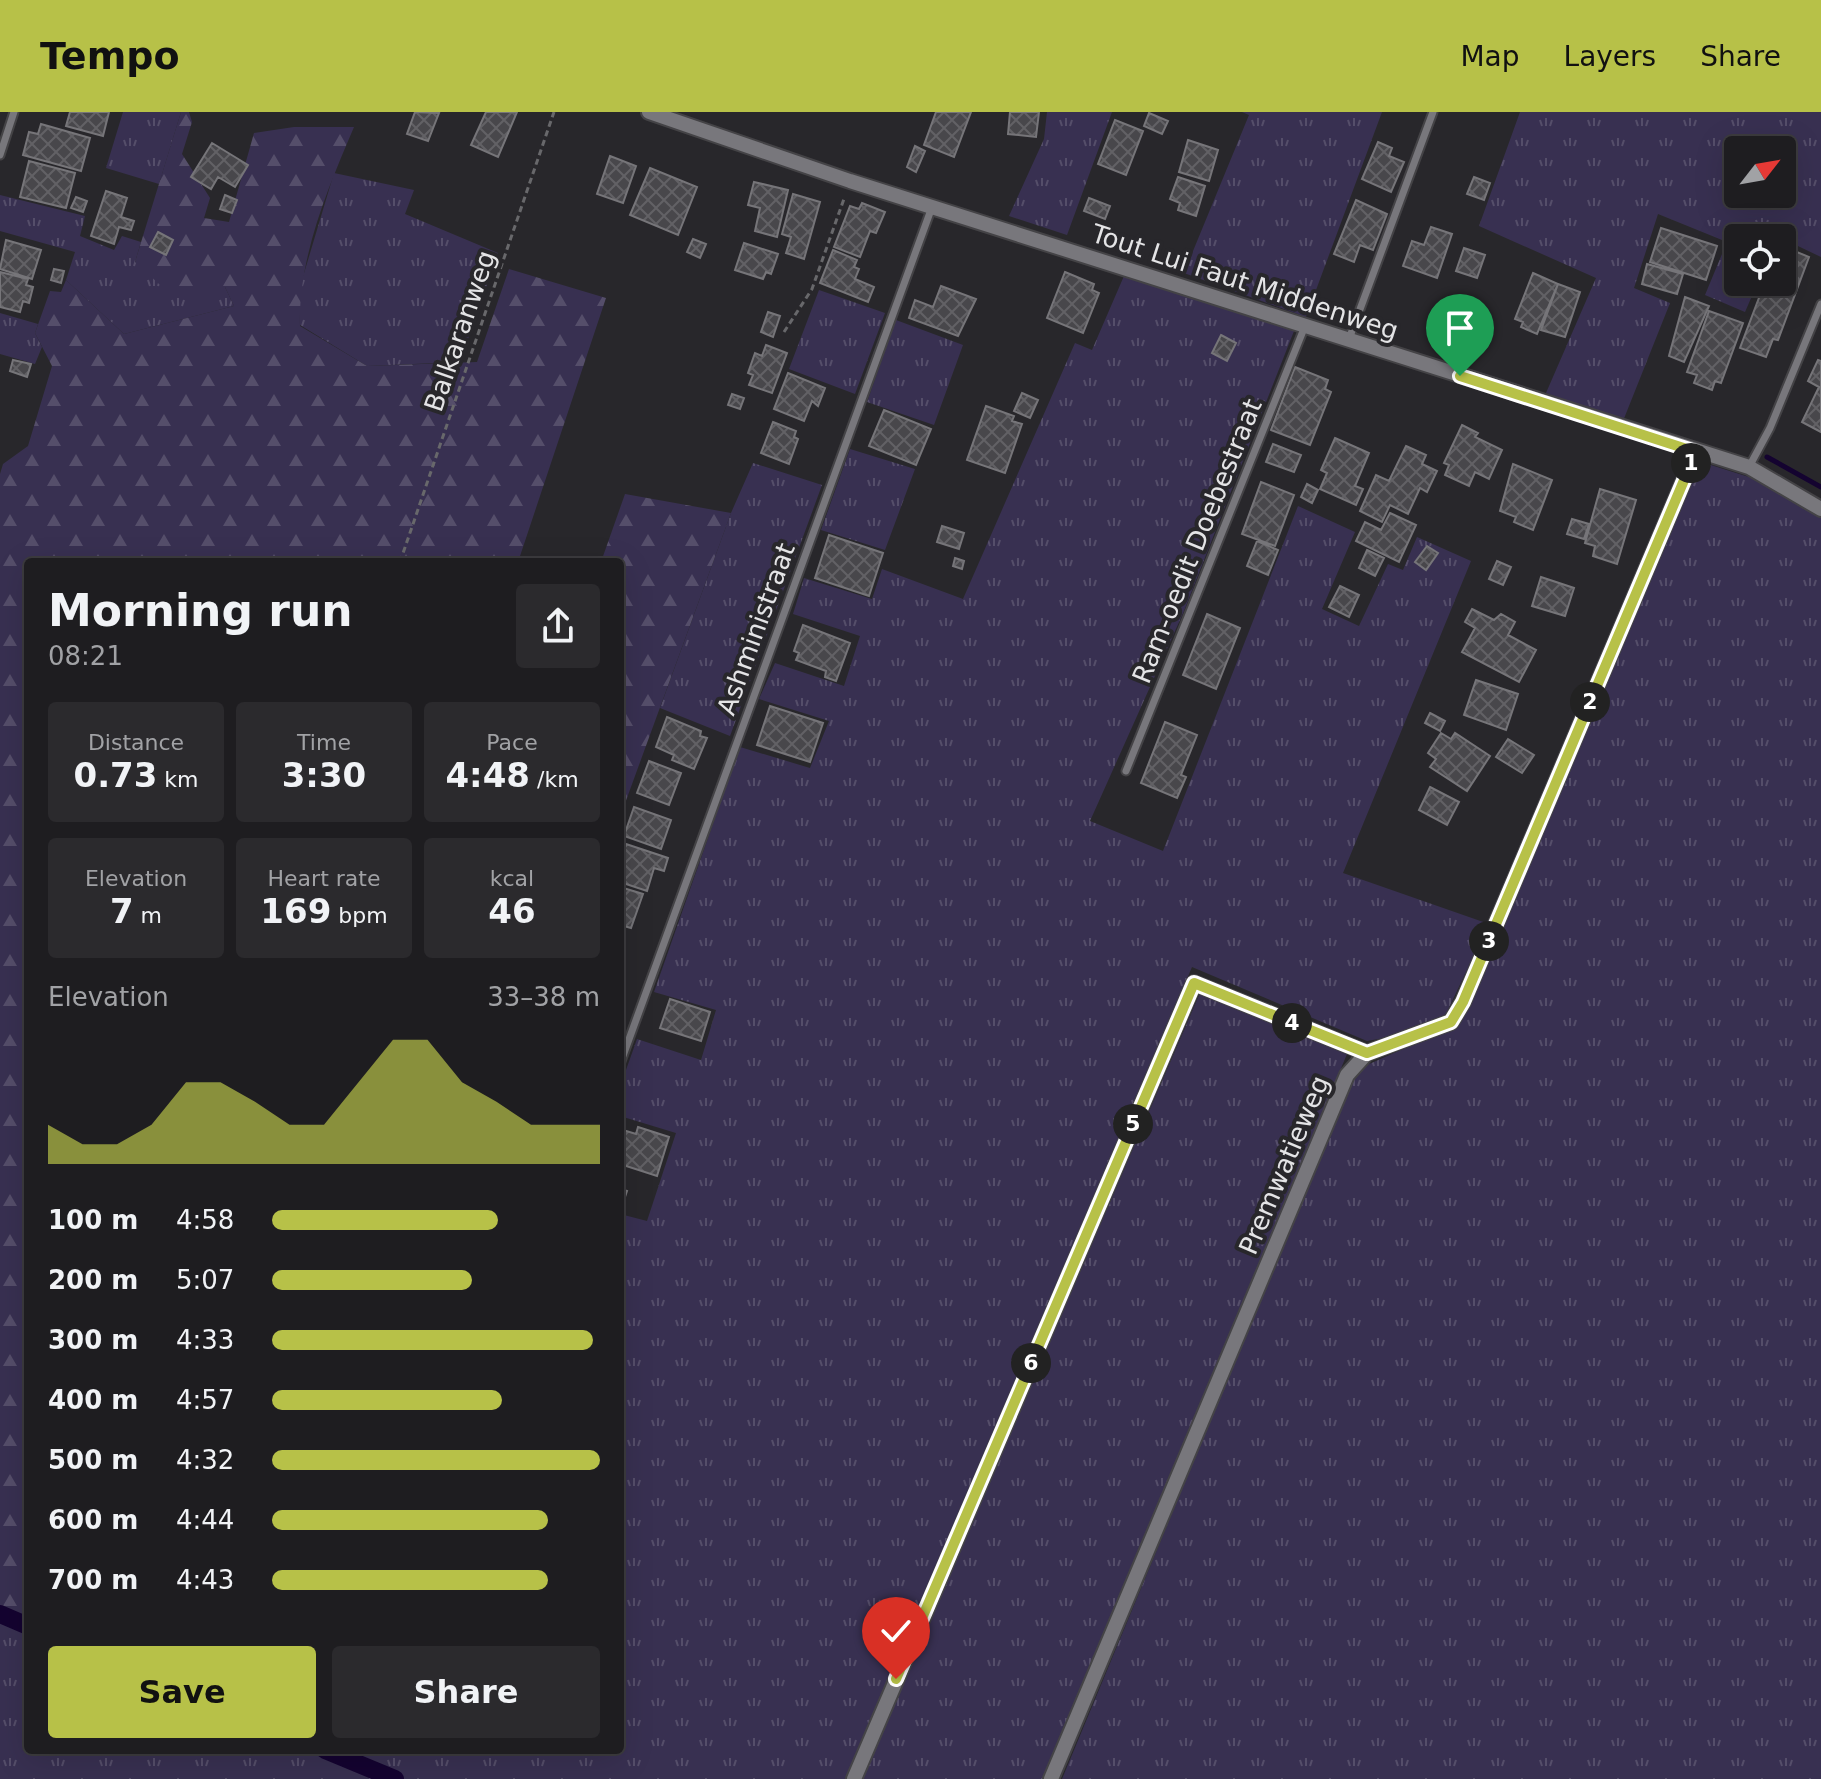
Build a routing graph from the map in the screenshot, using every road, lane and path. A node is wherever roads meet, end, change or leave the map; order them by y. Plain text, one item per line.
1 (14, 112) edge
2 (554, 112) edge
3 (649, 112) edge
4 (1433, 112) edge
5 (0, 155) edge
6 (850, 181) junction
7 (932, 207) junction
8 (1821, 304) edge
9 (1305, 326) junction
10 (784, 332) dead end
11 (1348, 341) junction
12 (1696, 452) junction
13 (1749, 467) junction
14 (1821, 509) edge
15 (401, 558) edge
16 (1126, 771) dead end
17 (624, 1053) edge
18 (1367, 1053) junction
19 (854, 1779) edge
20 (1051, 1779) edge

1 - 5 lane
2 - 15 path, Balkaranweg
3 - 6 street, Tout Lui Faut Middenweg
4 - 11 lane
6 - 7 street, Tout Lui Faut Middenweg
6 - 10 path
7 - 9 street, Tout Lui Faut Middenweg
7 - 17 lane, Ashministraat
8 - 13 lane
9 - 11 street, Tout Lui Faut Middenweg
9 - 16 lane, Ram-oedit Doebestraat
11 - 12 street, Tout Lui Faut Middenweg
12 - 13 street, Tout Lui Faut Middenweg
12 - 18 street
13 - 14 street, Tout Lui Faut Middenweg
18 - 19 street
18 - 20 street, Premwatieweg

